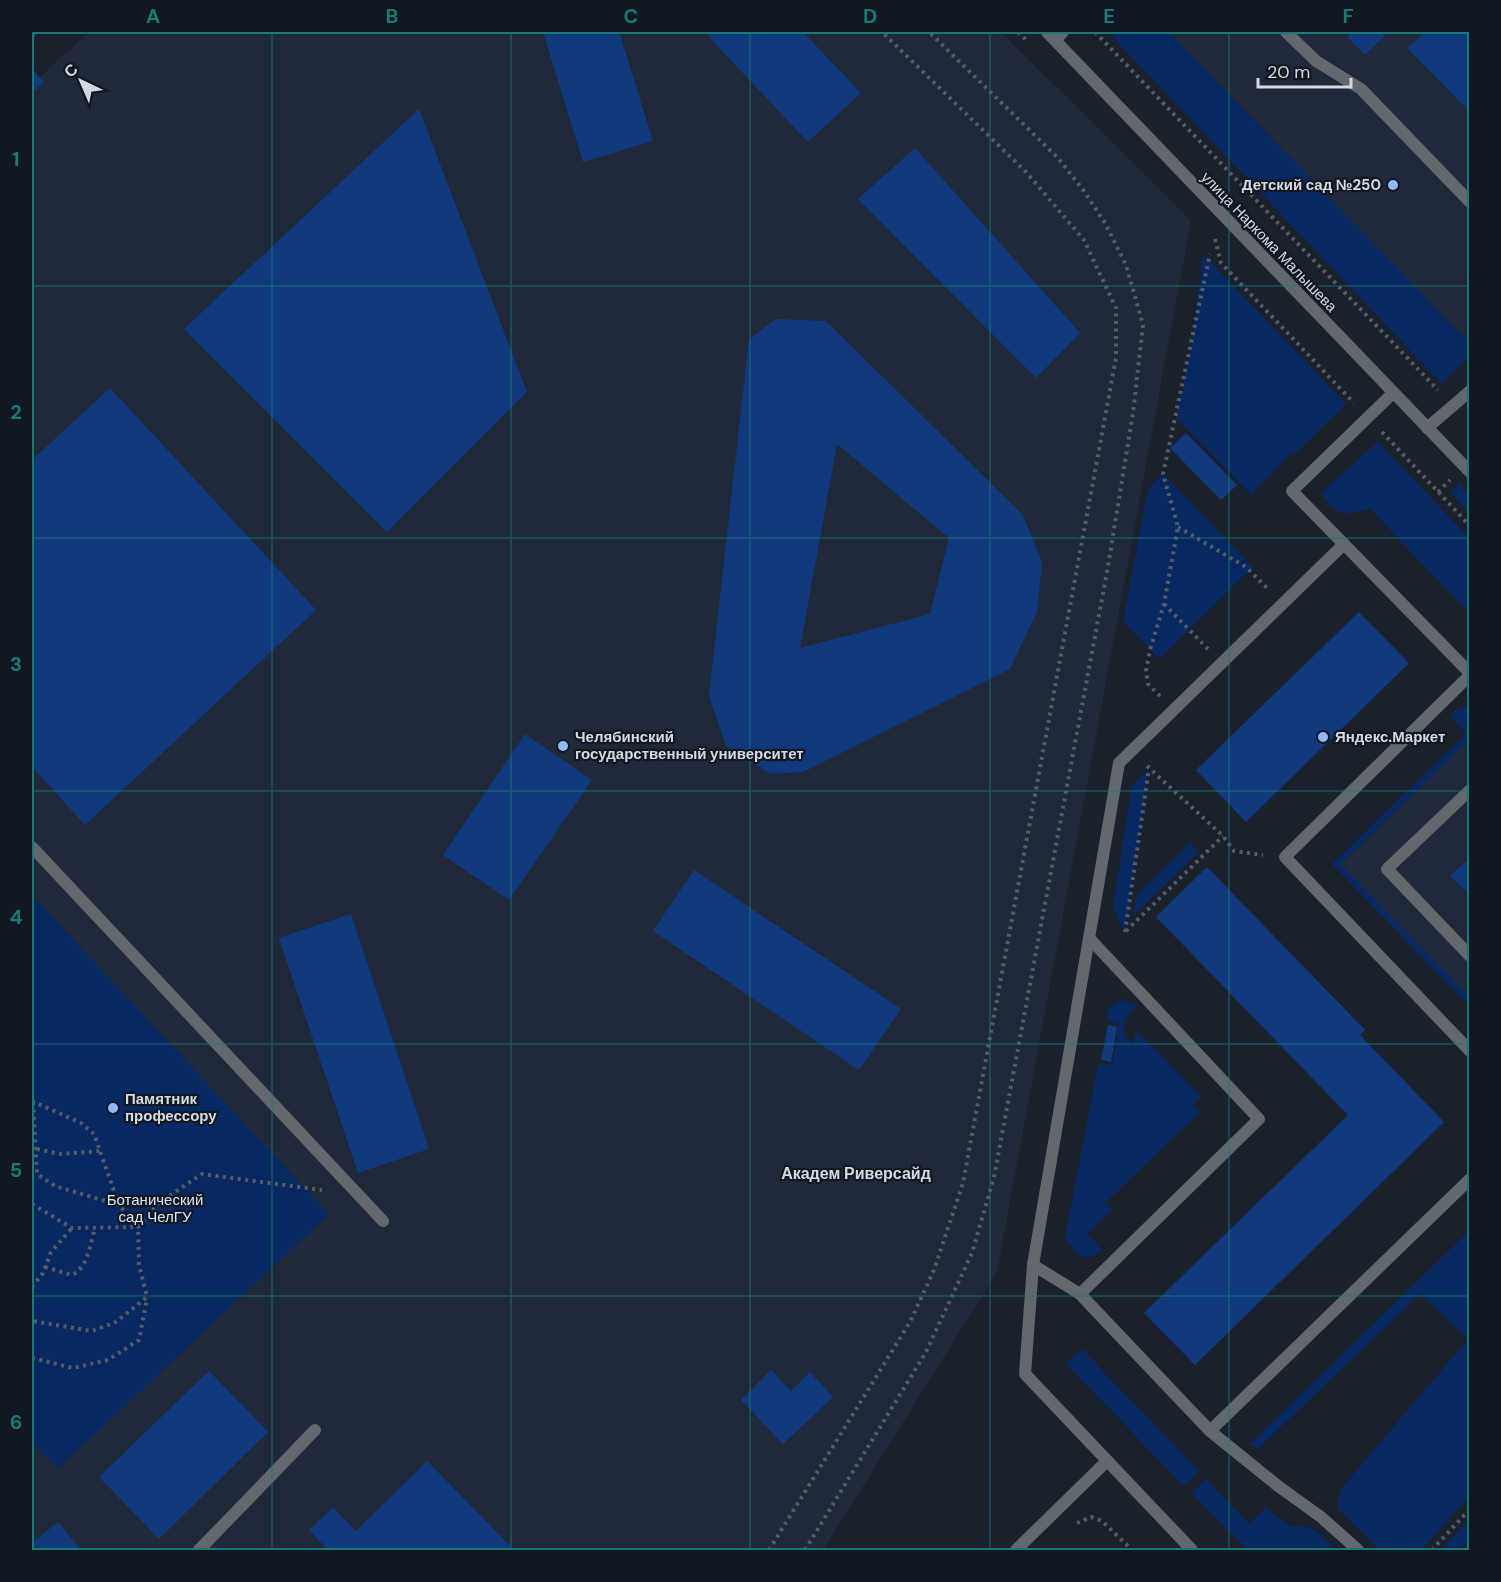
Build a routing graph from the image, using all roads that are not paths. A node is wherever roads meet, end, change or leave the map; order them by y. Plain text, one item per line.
1 (1286, 32) edge
2 (1055, 34) edge
3 (1470, 202) edge
4 (1470, 391) edge
5 (1393, 393) junction
6 (1427, 428) junction
7 (1470, 472) edge
8 (1344, 544) junction
9 (1470, 674) edge
10 (1470, 790) edge
11 (32, 847) edge
12 (1090, 939) junction
13 (1470, 956) edge
14 (1470, 1051) edge
15 (1470, 1179) edge
16 (383, 1221) dead end
17 (1033, 1265) junction
18 (1080, 1294) junction
19 (315, 1430) dead end
20 (1210, 1431) junction
21 (1107, 1461) junction
22 (199, 1551) edge
23 (1016, 1551) edge
24 (1192, 1551) edge
25 (1358, 1551) edge

1 - 3 street
2 - 5 street, улица Наркома Малышева
4 - 6 street
5 - 6 street, улица Наркома Малышева
5 - 8 street
6 - 7 street, улица Наркома Малышева
8 - 9 street
8 - 12 street
9 - 14 street
10 - 13 street
11 - 16 street
12 - 17 street
12 - 18 street
15 - 20 street
17 - 18 street
17 - 21 street
18 - 20 street
19 - 22 street
20 - 25 street
21 - 23 street
21 - 24 street

